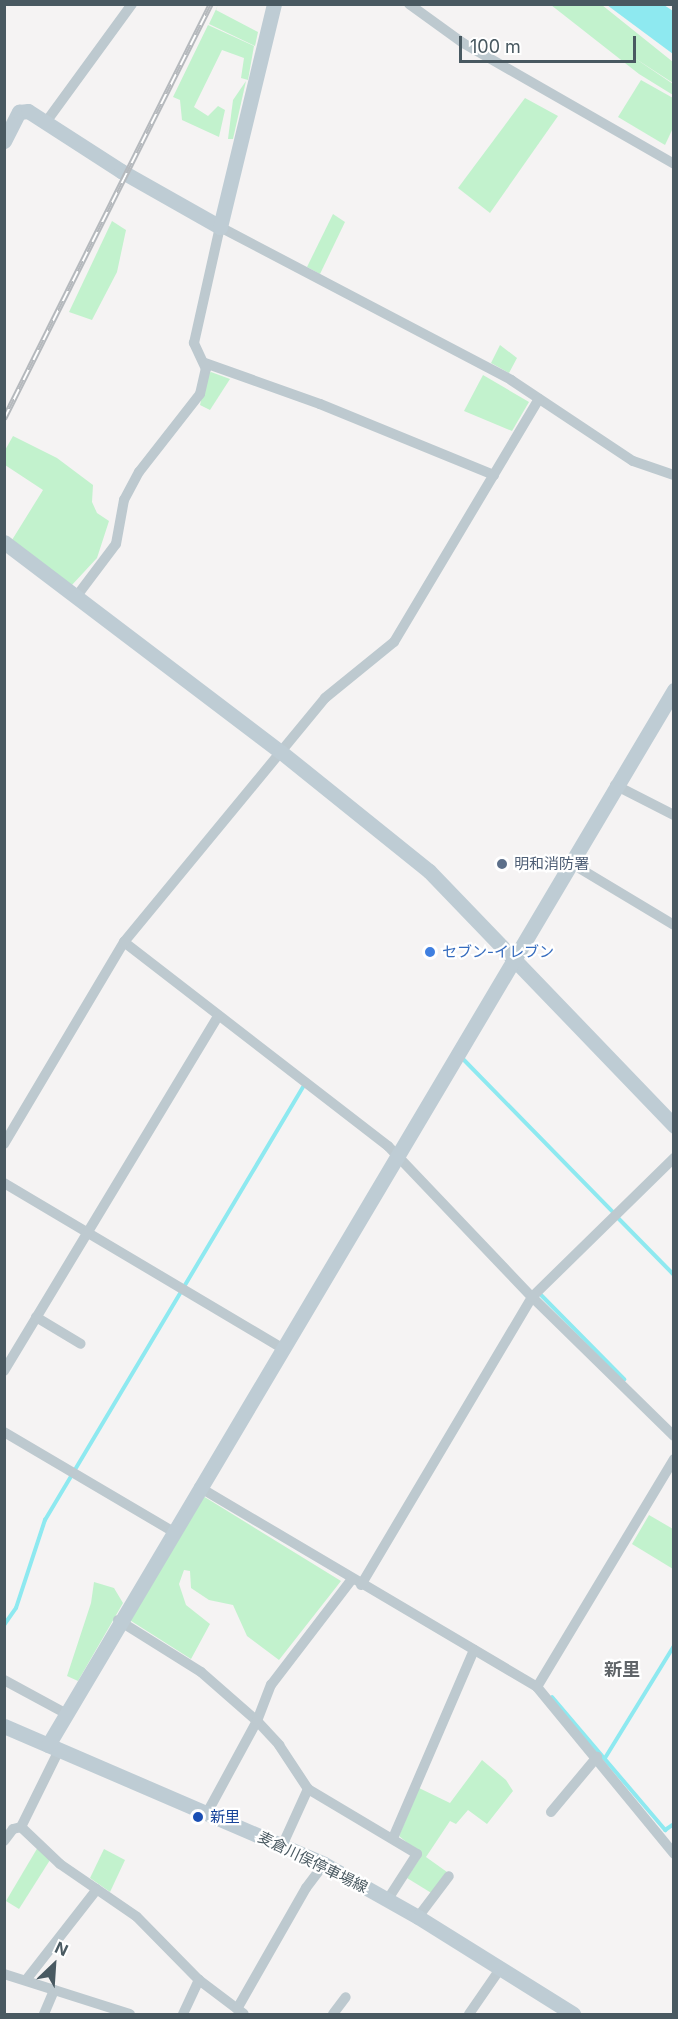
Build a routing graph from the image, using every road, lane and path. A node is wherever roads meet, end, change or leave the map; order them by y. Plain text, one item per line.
1 (132, 4) edge
2 (274, 4) edge
3 (409, 4) edge
4 (46, 122) junction
5 (4, 141) edge
6 (674, 164) edge
7 (220, 227) junction
8 (204, 363) junction
9 (539, 399) junction
10 (494, 475) junction
11 (674, 475) edge
12 (4, 542) edge
13 (76, 597) junction
14 (674, 690) edge
15 (281, 752) junction
16 (615, 785) junction
17 (674, 816) edge
18 (569, 862) junction
19 (674, 925) edge
20 (124, 942) junction
21 (512, 958) junction
22 (218, 1016) junction
23 (674, 1126) edge
24 (4, 1144) edge
25 (395, 1155) junction
26 (674, 1158) edge
27 (4, 1183) edge
28 (88, 1233) junction
29 (532, 1297) junction
30 (36, 1317) junction
31 (81, 1344) dead end
32 (280, 1347) junction
33 (8, 1357) edge
34 (4, 1371) edge
35 (4, 1432) edge
36 (674, 1436) edge
37 (674, 1459) edge
38 (199, 1487) junction
39 (172, 1531) junction
40 (356, 1582) junction
41 (118, 1620) junction
42 (474, 1650) junction
43 (4, 1680) edge
44 (537, 1687) junction
45 (65, 1713) junction
46 (256, 1721) junction
47 (4, 1726) edge
48 (53, 1748) junction
49 (597, 1756) junction
50 (308, 1789) junction
51 (551, 1812) dead end
52 (207, 1813) junction
53 (21, 1827) junction
54 (393, 1838) junction
55 (4, 1841) edge
56 (282, 1846) junction
57 (674, 1854) edge
58 (324, 1864) junction
59 (449, 1876) dead end
60 (97, 1889) junction
61 (388, 1899) junction
62 (418, 1917) junction
63 (500, 1969) junction
64 (4, 1974) edge
65 (26, 1980) junction
66 (199, 1980) junction
67 (54, 1990) junction
68 (346, 1997) dead end
69 (556, 2010) edge
70 (240, 2012) edge
71 (44, 2014) edge
72 (130, 2014) edge
73 (183, 2014) edge
74 (333, 2014) edge
75 (469, 2014) edge
76 (573, 2014) edge

1 - 4 street
2 - 7 street
3 - 6 street
4 - 5 street
4 - 7 street
7 - 8 street
7 - 9 street
8 - 10 street
8 - 13 street
9 - 10 street
9 - 11 street
10 - 15 street
12 - 13 street
13 - 15 street
14 - 16 street
15 - 20 street
15 - 21 street
16 - 17 street
16 - 18 street
18 - 19 street
18 - 21 street
20 - 22 street
20 - 24 street
21 - 23 street
21 - 25 street
22 - 25 street
22 - 28 street
25 - 29 street
25 - 32 street
26 - 29 street
27 - 28 street
28 - 30 street
28 - 32 street
29 - 36 street
29 - 40 street
30 - 31 street
30 - 33 street
32 - 38 street
33 - 34 street
35 - 39 street
37 - 44 street
38 - 39 street
38 - 40 street
39 - 41 street
40 - 42 street
40 - 46 street
41 - 45 street
41 - 46 street
42 - 44 street
42 - 54 street
43 - 45 street
44 - 49 street
45 - 48 street
46 - 50 street
46 - 52 street
47 - 48 street, 麦倉川俣停車場線
48 - 52 street, 麦倉川俣停車場線
48 - 53 street
49 - 51 street
49 - 57 street
50 - 54 street
50 - 56 street
52 - 56 street, 麦倉川俣停車場線
53 - 55 street
53 - 60 street
54 - 61 street
56 - 58 street, 麦倉川俣停車場線
58 - 61 street, 麦倉川俣停車場線
58 - 70 street
59 - 62 street
60 - 65 street
60 - 66 street
61 - 62 street, 麦倉川俣停車場線
62 - 63 street, 麦倉川俣停車場線
63 - 69 street, 麦倉川俣停車場線
63 - 75 street
64 - 65 street
65 - 67 street
66 - 70 street
66 - 73 street
67 - 71 street
67 - 72 street
68 - 74 street
69 - 76 street, 麦倉川俣停車場線

